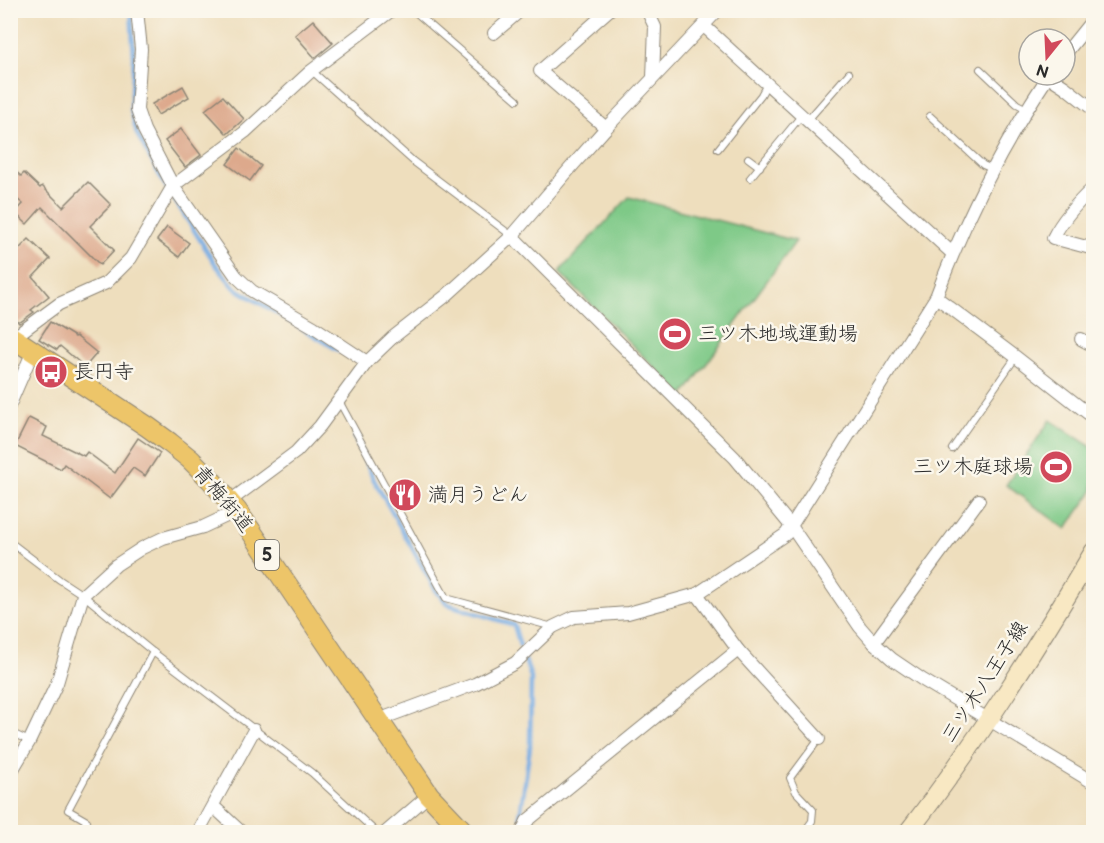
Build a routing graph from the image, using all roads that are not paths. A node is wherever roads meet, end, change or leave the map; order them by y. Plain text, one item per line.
1 (136, 10) edge
2 (392, 10) edge
3 (413, 10) edge
4 (521, 10) edge
5 (609, 10) edge
6 (647, 10) edge
7 (718, 10) edge
8 (1094, 18) edge
9 (704, 26) junction
10 (494, 33) dead end
11 (1077, 39) edge
12 (980, 69) dead end
13 (311, 71) junction
14 (849, 73) dead end
15 (653, 77) junction
16 (767, 84) junction
17 (1041, 87) edge
18 (1065, 87) edge
19 (516, 99) dead end
20 (1027, 110) junction
21 (1094, 110) edge
22 (930, 116) dead end
23 (804, 118) junction
24 (606, 128) junction
25 (718, 149) dead end
26 (748, 158) dead end
27 (760, 167) junction
28 (993, 170) junction
29 (750, 178) dead end
30 (1094, 187) edge
31 (171, 189) junction
32 (512, 236) junction
33 (1094, 249) edge
34 (952, 253) junction
35 (936, 297) junction
36 (12, 337) edge
37 (1081, 339) dead end
38 (1094, 346) edge
39 (33, 351) junction
40 (1016, 357) junction
41 (367, 362) junction
42 (339, 402) junction
43 (10, 404) edge
44 (1094, 418) edge
45 (952, 449) dead end
46 (979, 500) dead end
47 (233, 506) junction
48 (791, 526) junction
49 (10, 542) edge
50 (1094, 552) edge
51 (697, 594) junction
52 (82, 595) junction
53 (553, 627) junction
54 (874, 643) junction
55 (738, 650) junction
56 (153, 652) junction
57 (378, 720) junction
58 (989, 720) junction
59 (254, 730) junction
60 (10, 732) edge
61 (819, 739) joint
62 (29, 742) junction
63 (10, 774) edge
64 (1094, 783) edge
65 (429, 795) junction
66 (213, 806) junction
67 (914, 830) edge
68 (80, 832) edge
69 (198, 832) edge
70 (241, 832) edge
71 (376, 832) edge
72 (386, 832) edge
73 (464, 832) edge
74 (522, 832) edge
75 (804, 832) edge

1 - 31 street
2 - 13 street
3 - 19 lane
4 - 10 street
5 - 24 street
6 - 15 street
7 - 9 street
8 - 11 street
9 - 15 street
9 - 16 street
12 - 20 lane
13 - 31 street
13 - 32 lane
14 - 23 lane
15 - 24 street
16 - 23 street
16 - 25 lane
17 - 20 street
18 - 21 street
20 - 28 street
22 - 28 lane
23 - 27 lane
23 - 34 street
24 - 32 street
26 - 27 lane
27 - 29 lane
28 - 34 street
30 - 33 street
31 - 36 street
31 - 41 street
32 - 41 street
32 - 48 street
34 - 35 street
35 - 40 street
35 - 48 street
36 - 39 main road, 青梅街道 / 5
37 - 38 street
39 - 43 street
39 - 47 main road, 青梅街道 / 5
40 - 44 street
40 - 45 lane
41 - 42 street
42 - 47 street
42 - 53 lane
46 - 54 street
47 - 52 street
47 - 57 main road, 青梅街道 / 5
48 - 51 street
48 - 54 street
49 - 52 lane
50 - 58 main road, 三ツ木八王子線
51 - 53 street
51 - 55 street
52 - 56 lane
52 - 62 street
53 - 57 street
54 - 58 street
55 - 61 street
55 - 74 street
56 - 59 lane
56 - 68 lane
57 - 65 main road, 青梅街道 / 5
58 - 64 street
58 - 67 main road, 三ツ木八王子線
59 - 66 street
59 - 71 lane
60 - 62 lane
61 - 75 lane
62 - 63 street
65 - 72 street
65 - 73 main road, 青梅街道 / 5
66 - 69 street
66 - 70 street

